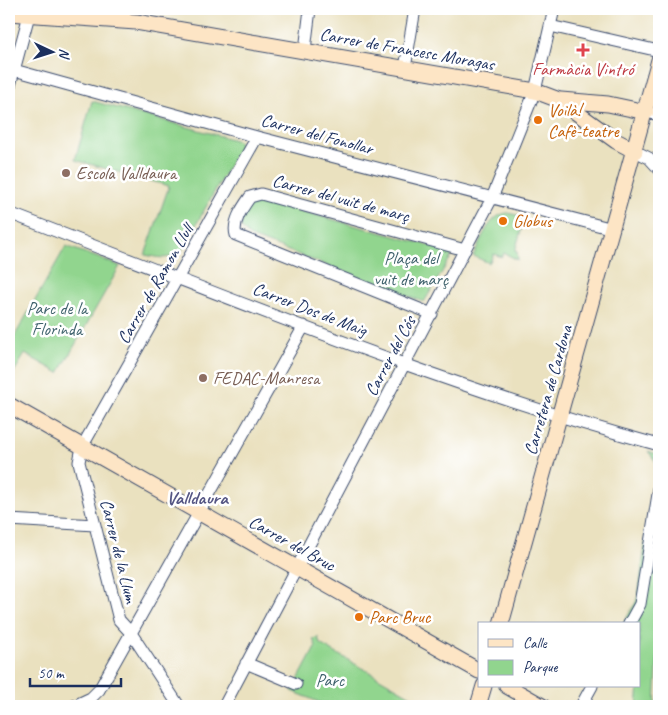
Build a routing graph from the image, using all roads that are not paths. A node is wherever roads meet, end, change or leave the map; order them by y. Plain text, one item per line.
1 (310, 9) edge
2 (415, 9) edge
3 (554, 9) edge
4 (9, 13) edge
5 (29, 15) junction
6 (550, 26) junction
7 (305, 50) junction
8 (659, 51) edge
9 (659, 60) edge
10 (404, 68) junction
11 (14, 70) junction
12 (9, 89) edge
13 (535, 90) junction
14 (559, 100) junction
15 (652, 114) edge
16 (257, 137) junction
17 (635, 151) junction
18 (659, 170) edge
19 (492, 198) junction
20 (9, 213) edge
21 (613, 229) junction
22 (465, 250) junction
23 (179, 278) junction
24 (432, 314) junction
25 (304, 326) junction
26 (406, 365) junction
27 (9, 405) edge
28 (560, 418) junction
29 (659, 444) edge
30 (82, 447) junction
31 (659, 488) edge
32 (199, 513) junction
33 (9, 520) edge
34 (95, 525) junction
35 (297, 567) junction
36 (502, 622) edge
37 (630, 622) edge
38 (131, 633) junction
39 (246, 664) junction
40 (478, 670) edge
41 (296, 684) dead end
42 (483, 688) edge
43 (510, 688) edge
44 (591, 688) edge
45 (74, 706) edge
46 (179, 706) edge
47 (224, 706) edge
48 (478, 706) edge
49 (542, 706) edge
50 (581, 706) edge

1 - 7 street
2 - 10 street
3 - 6 street, Carrer del Cós
4 - 5 street, Carrer de Francesc Moragas
5 - 7 street, Carrer de Francesc Moragas
5 - 11 street
6 - 8 street
6 - 13 street, Carrer del Cós
7 - 10 street, Carrer de Francesc Moragas
9 - 15 street, Carretera de Cardona
10 - 13 street, Carrer de Francesc Moragas
11 - 12 street
11 - 16 street, Carrer del Fonollar
13 - 14 street, Carrer de Francesc Moragas
13 - 19 street, Carrer del Cós
14 - 15 street, Carrer de Francesc Moragas
14 - 17 street, Carrer de Francesc Moragas
15 - 17 street, Carretera de Cardona
16 - 19 street, Carrer del Fonollar
16 - 23 street, Carrer de Ramon Llull
17 - 18 street
17 - 21 street, Carretera de Cardona
19 - 21 street, Carrer del Fonollar
19 - 22 street, Carrer del Cós
20 - 23 street, Carrer Dos de Maig
21 - 28 street, Carretera de Cardona
22 - 24 street, Carrer del Cós
22 - 24 street, Carrer del vuit de març
23 - 25 street, Carrer Dos de Maig
23 - 30 street, Carrer de Ramon Llull
24 - 26 street, Carrer del Cós
25 - 26 street, Carrer Dos de Maig
25 - 32 street
26 - 28 street, Carrer Dos de Maig
26 - 35 street, Carrer del Cós
27 - 30 street, Carrer del Bruc
28 - 29 street, Carrer Dos de Maig
28 - 36 street, Carretera de Cardona
30 - 32 street, Carrer del Bruc
30 - 34 street, Carrer de la Llum
31 - 37 street
32 - 35 street, Carrer del Bruc
32 - 38 street
33 - 34 street
34 - 38 street, Carrer de la Llum
35 - 39 street, Carrer del Cós
35 - 40 street, Carrer del Bruc
38 - 45 street
38 - 46 street, Carrer de la Llum
39 - 41 street
39 - 47 street, Carrer del Cós
42 - 48 street
43 - 49 street
44 - 50 street

